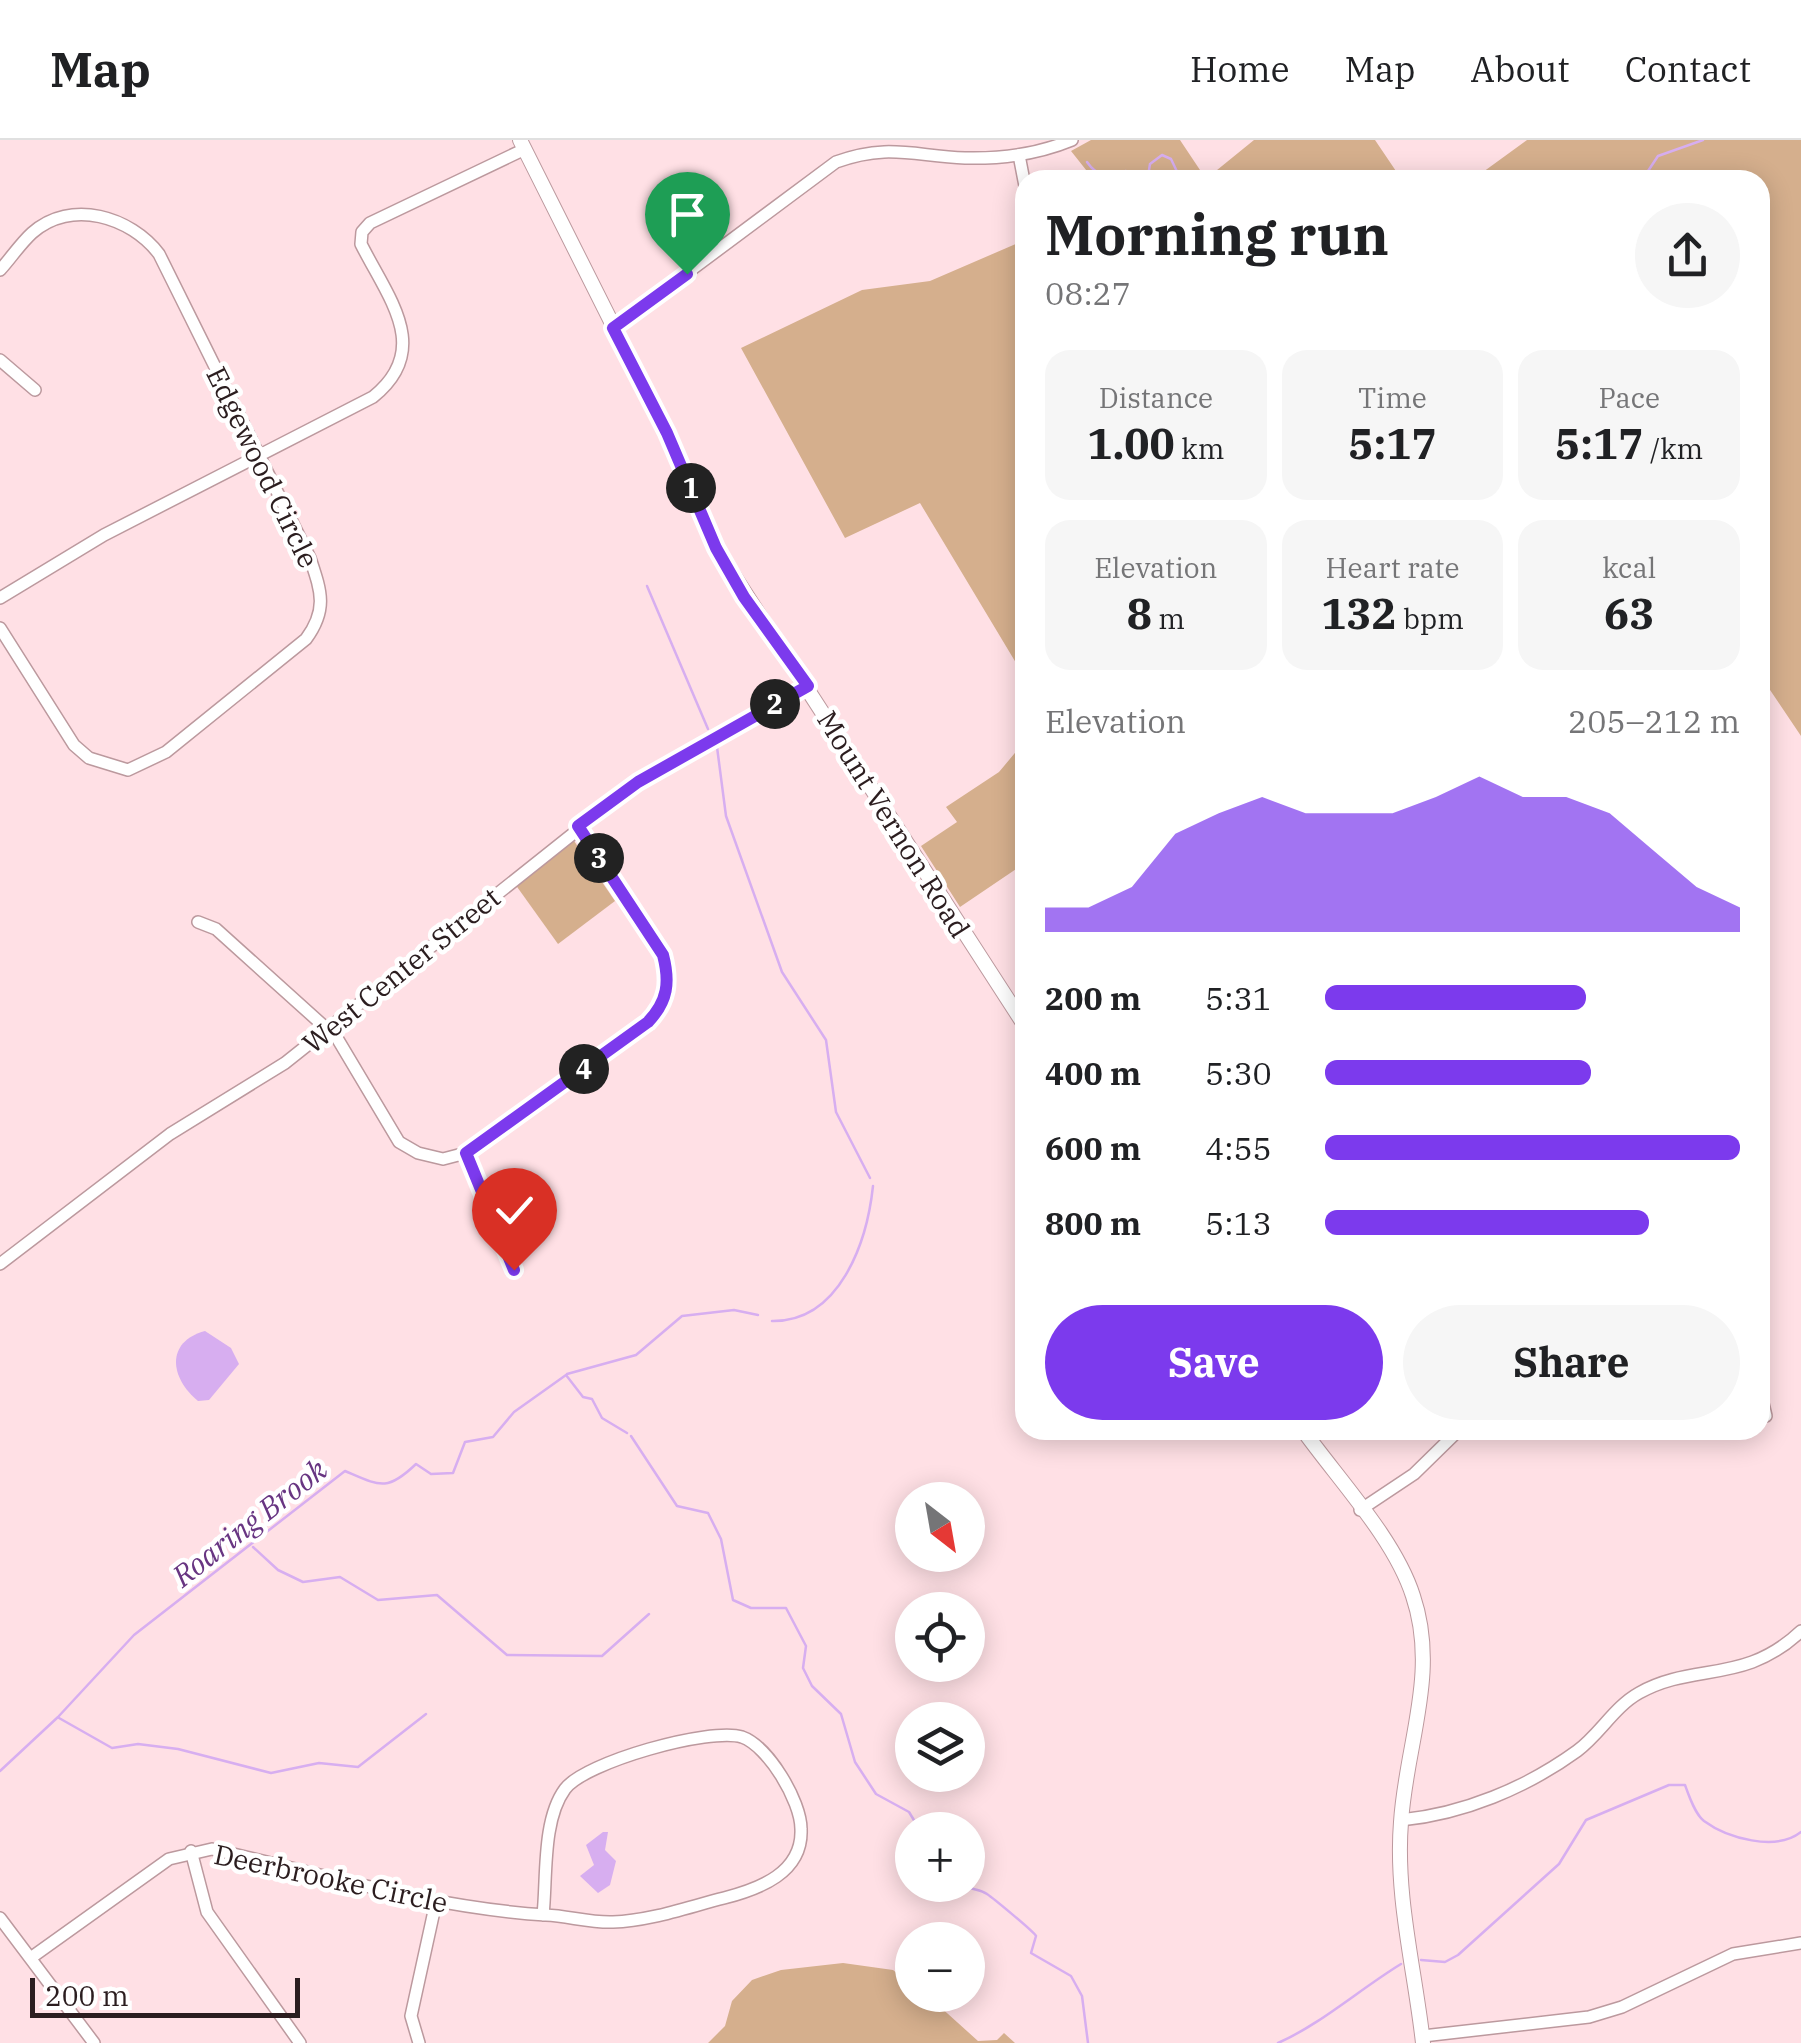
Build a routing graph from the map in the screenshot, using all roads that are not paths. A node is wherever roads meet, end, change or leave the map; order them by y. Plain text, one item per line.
1 (1072, 140) edge
2 (523, 145) edge
3 (1019, 155) junction
4 (1022, 170) edge
5 (0, 270) edge
6 (613, 328) junction
7 (0, 360) edge
8 (35, 390) dead end
9 (258, 456) junction
10 (0, 598) edge
11 (0, 628) edge
12 (808, 686) junction
13 (578, 826) junction
14 (198, 922) dead end
15 (1015, 1010) edge
16 (326, 1030) junction
17 (466, 1153) junction
18 (0, 1264) edge
19 (514, 1270) dead end
20 (1310, 1440) edge
21 (1449, 1440) edge
22 (1360, 1510) junction
23 (1801, 1630) edge
24 (1401, 1820) junction
25 (191, 1851) junction
26 (436, 1902) junction
27 (543, 1915) junction
28 (0, 1918) edge
29 (1801, 1943) edge
30 (32, 1957) junction
31 (1423, 2040) edge
32 (94, 2043) edge
33 (300, 2043) edge
34 (419, 2043) edge

1 - 3 street
2 - 6 main road, Mount Vernon Road
2 - 9 street
3 - 4 street
3 - 6 street
5 - 9 street, Edgewood Circle
6 - 12 main road, Mount Vernon Road
7 - 8 street
9 - 10 street
9 - 11 street, Edgewood Circle
12 - 13 street, West Center Street
12 - 15 main road, Mount Vernon Road
13 - 16 street, West Center Street
13 - 17 street
14 - 16 street
16 - 17 street
16 - 18 street, West Center Street
17 - 19 street
20 - 22 main road
21 - 22 street
22 - 24 main road
23 - 24 street
24 - 31 main road
25 - 26 street, Deerbrooke Circle
25 - 30 street, Deerbrooke Circle
25 - 33 street
26 - 27 street, Deerbrooke Circle
26 - 34 street
27 - 27 street, Deerbrooke Circle
28 - 30 street
29 - 31 street
30 - 32 street

